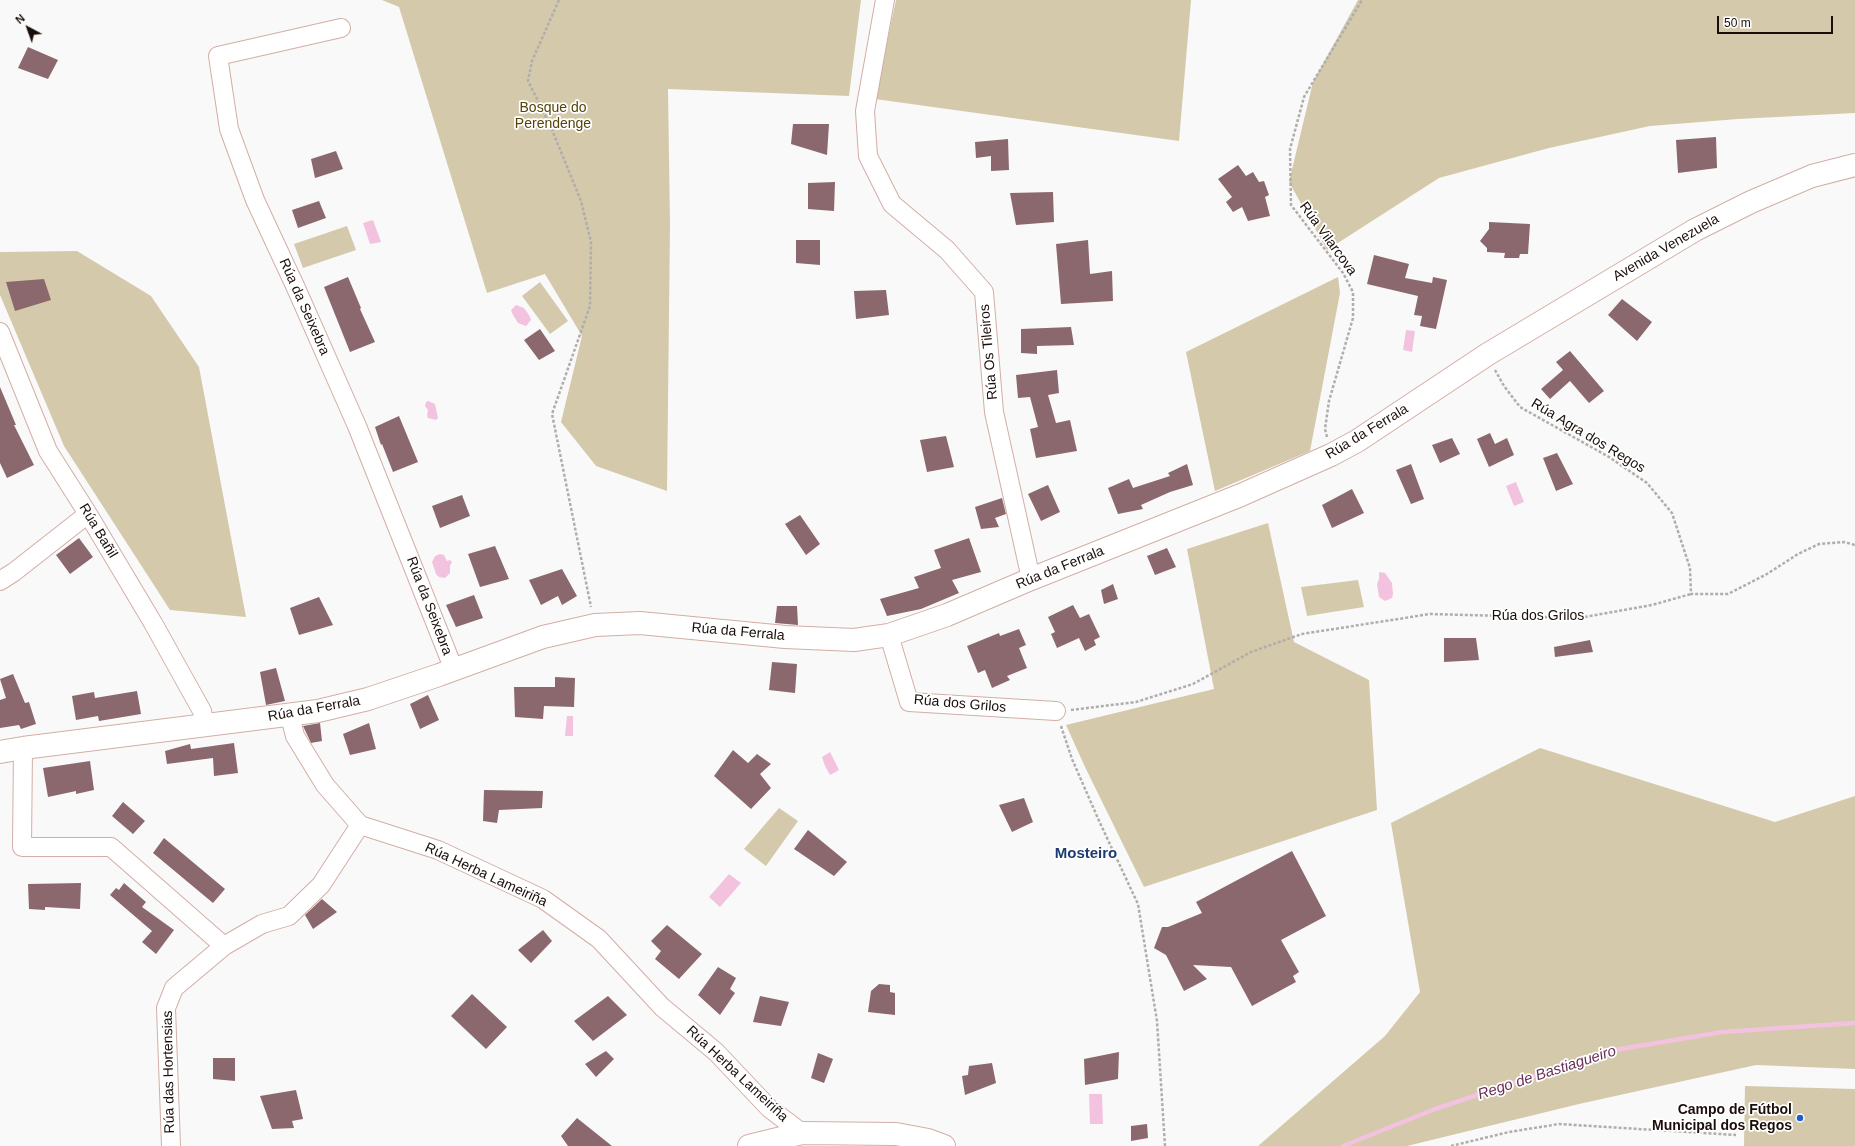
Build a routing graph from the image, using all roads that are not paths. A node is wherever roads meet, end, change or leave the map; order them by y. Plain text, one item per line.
1 (885, 0) edge
2 (341, 28) dead end
3 (1855, 165) edge
4 (0, 332) edge
5 (1488, 354) joint
6 (88, 514) junction
7 (1031, 579) junction
8 (0, 581) edge
9 (889, 635) junction
10 (454, 670) junction
11 (1056, 711) road end
12 (290, 716) junction
13 (205, 726) junction
14 (23, 748) junction
15 (0, 752) edge
16 (360, 825) junction
17 (224, 946) junction
18 (802, 1133) junction
19 (171, 1146) edge
20 (749, 1146) edge
21 (944, 1146) edge

1 - 7 street, Rúa Os Tileiros
2 - 10 street, Rúa da Seixebra
3 - 5 street, Avenida Venezuela
4 - 6 street, Rúa Bañil
5 - 7 street, Rúa da Ferrala
6 - 8 street
6 - 13 street, Rúa Bañil
7 - 9 street, Rúa da Ferrala
9 - 10 street, Rúa da Ferrala
9 - 11 street, Rúa dos Grilos
10 - 12 street, Rúa da Ferrala
12 - 13 street, Rúa da Ferrala
12 - 16 street
13 - 14 street, Rúa da Ferrala
14 - 15 street, Rúa da Ferrala
14 - 17 street
16 - 17 street, Rúa das Hortensias
16 - 18 street, Rúa Herba Lameiriña
17 - 19 street, Rúa das Hortensias
18 - 20 street
18 - 21 street

